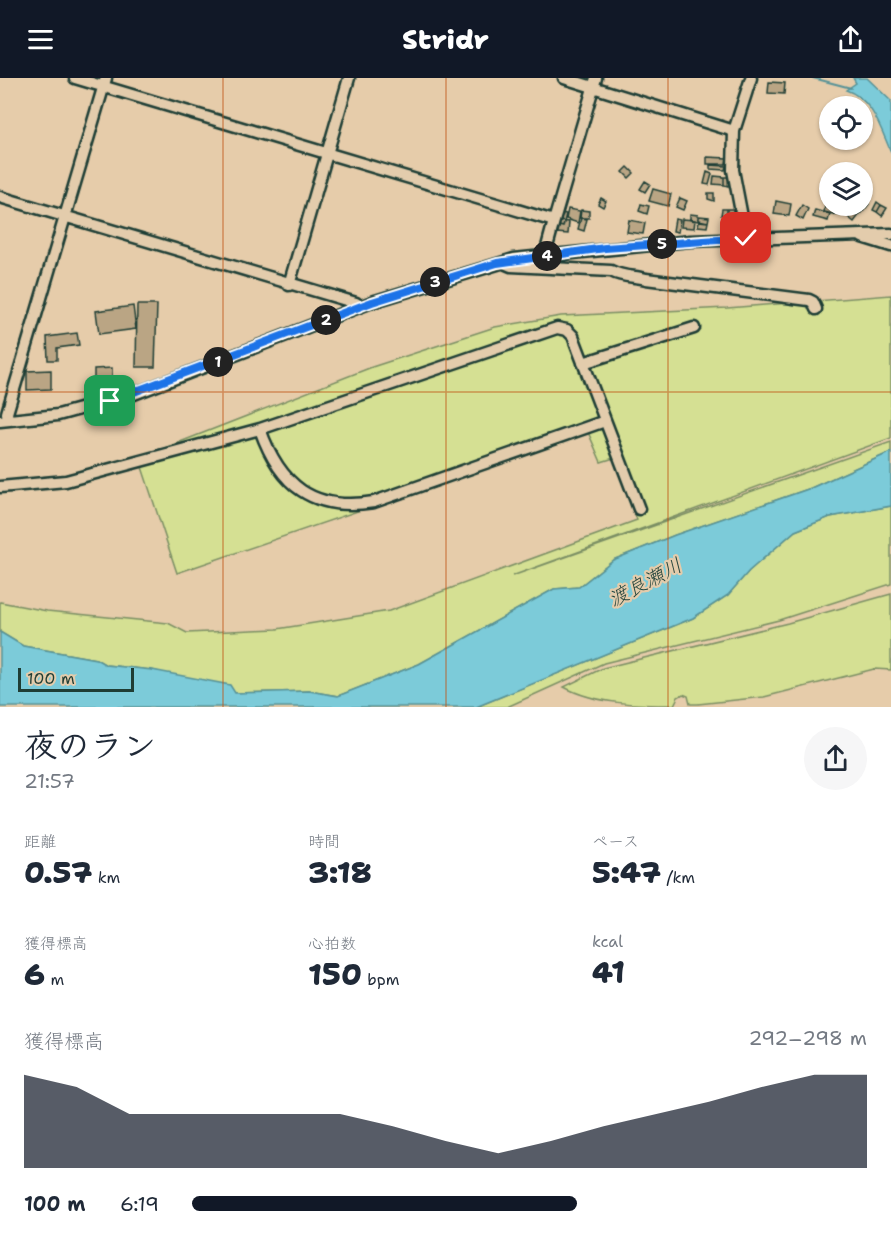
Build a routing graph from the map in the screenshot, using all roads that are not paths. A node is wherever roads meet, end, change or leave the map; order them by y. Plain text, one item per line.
1 (75, 78) edge
2 (350, 78) edge
3 (564, 78) edge
4 (751, 78) edge
5 (105, 82) edge
6 (595, 82) edge
7 (734, 131) junction
8 (328, 152) junction
9 (0, 197) edge
10 (66, 217) junction
11 (554, 221) junction
12 (891, 234) edge
13 (856, 235) junction
14 (746, 238) junction
15 (891, 246) edge
16 (548, 256) junction
17 (501, 262) junction
18 (289, 285) junction
19 (360, 307) junction
20 (816, 309) dead end
21 (693, 328) dead end
22 (583, 363) junction
23 (4, 421) edge
24 (605, 421) junction
25 (260, 429) junction
26 (0, 487) edge
27 (639, 509) dead end

1 - 5 street
2 - 8 street
3 - 6 street
4 - 7 street
5 - 8 street
5 - 10 street
6 - 7 street
6 - 11 street
7 - 14 street
8 - 11 street
8 - 18 street
9 - 10 street
10 - 18 street
10 - 23 street
11 - 16 street
12 - 13 street
13 - 14 street
13 - 15 street
14 - 16 street
16 - 17 street
17 - 19 street
17 - 20 street
18 - 19 street
19 - 23 street
21 - 22 street
22 - 24 street
22 - 25 street
24 - 25 street
24 - 27 street
25 - 26 street

